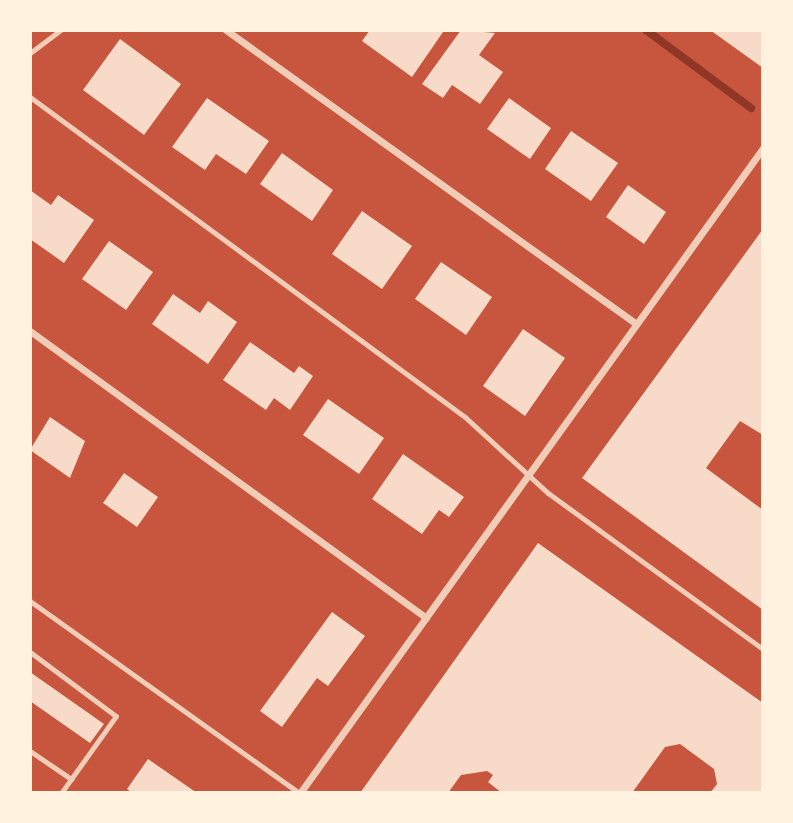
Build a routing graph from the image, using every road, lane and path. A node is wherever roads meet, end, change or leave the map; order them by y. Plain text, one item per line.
1 (61, 30) edge
2 (226, 30) edge
3 (30, 53) edge
4 (30, 97) edge
5 (763, 148) edge
6 (635, 323) junction
7 (30, 331) edge
8 (529, 477) junction
9 (30, 601) edge
10 (426, 618) junction
11 (763, 649) edge
12 (30, 652) edge
13 (30, 751) edge
14 (71, 779) junction
15 (61, 793) edge
16 (300, 793) edge

1 - 3 lane
2 - 6 street
4 - 8 lane
5 - 6 street
6 - 8 street
7 - 10 street
8 - 10 street
8 - 11 lane
9 - 16 lane
10 - 16 street
12 - 14 lane
13 - 14 lane
14 - 15 lane

